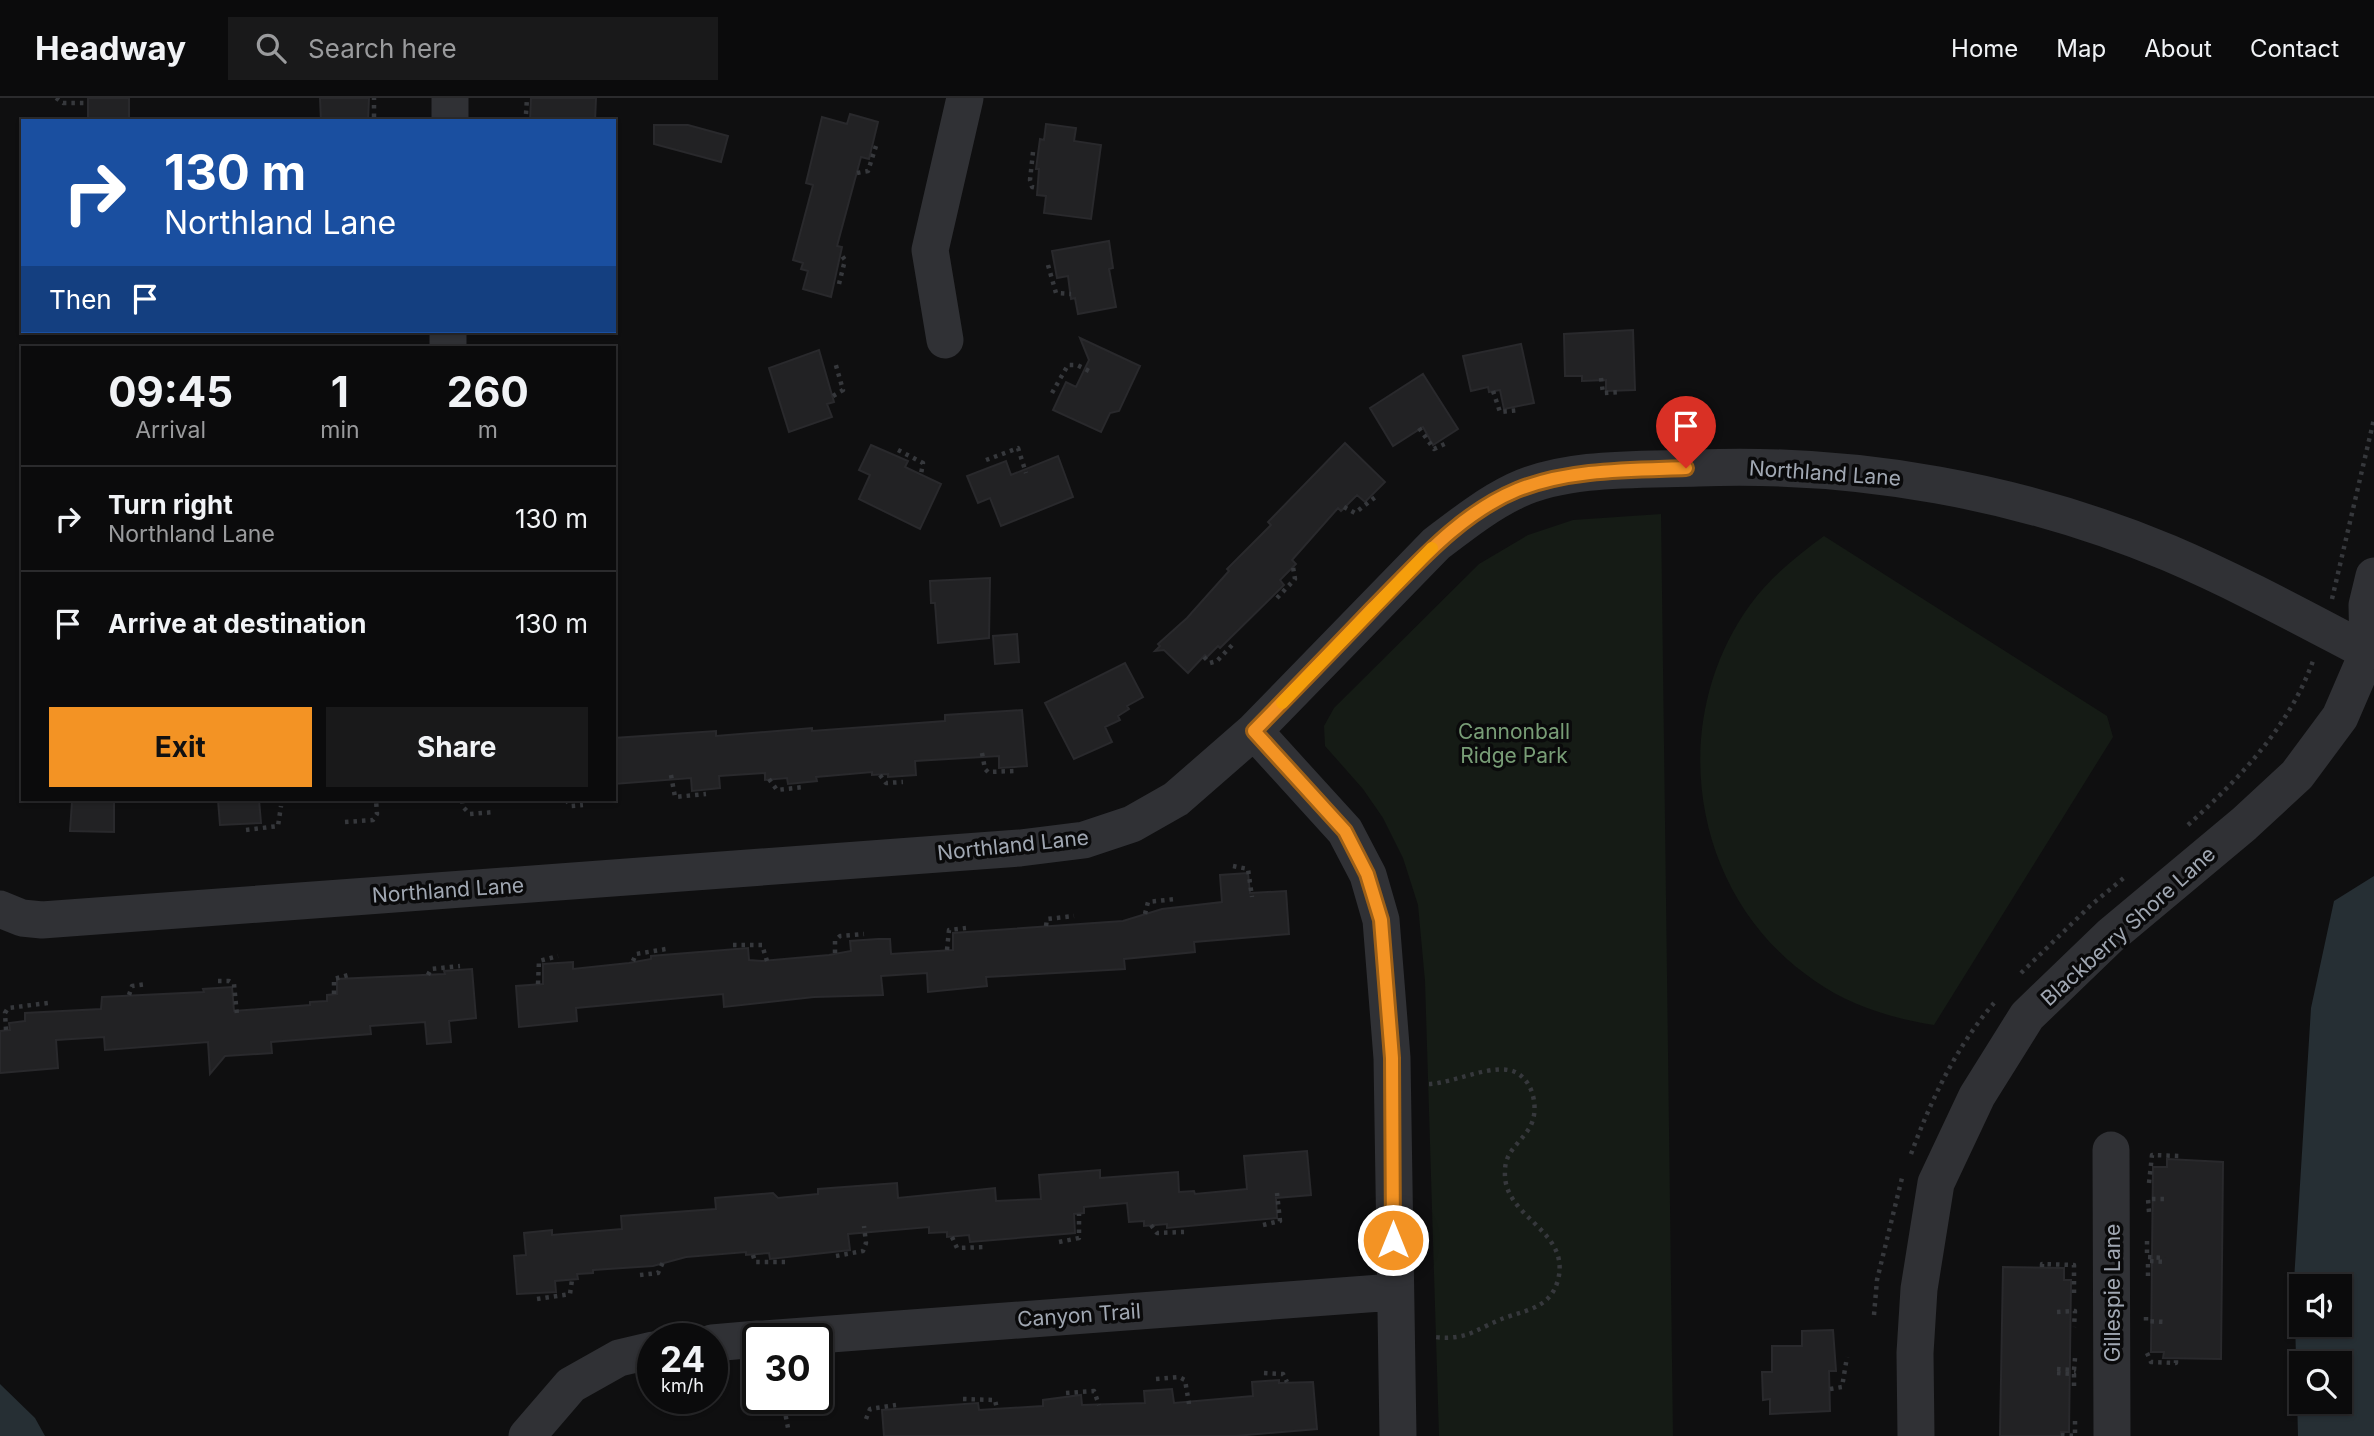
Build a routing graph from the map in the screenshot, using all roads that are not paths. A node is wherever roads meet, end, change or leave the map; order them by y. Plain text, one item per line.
1 (450, 98) edge
2 (965, 98) edge
3 (450, 119) edge
4 (945, 340) dead end
5 (2374, 576) edge
6 (2371, 651) edge
7 (1254, 731) junction
8 (0, 909) edge
9 (2111, 1150) dead end
10 (1394, 1292) junction
11 (833, 1334) edge
12 (637, 1354) edge
13 (527, 1436) edge
14 (1398, 1436) edge
15 (1916, 1436) edge
16 (2112, 1436) edge

1 - 3 street
2 - 4 street
5 - 6 street, Blackberry Shore Lane
6 - 7 street, Northland Lane
6 - 15 street, Blackberry Shore Lane
7 - 8 street, Northland Lane
7 - 10 street
9 - 16 street, Gillespie Lane
10 - 11 street, Canyon Trail
10 - 14 street
12 - 13 street

